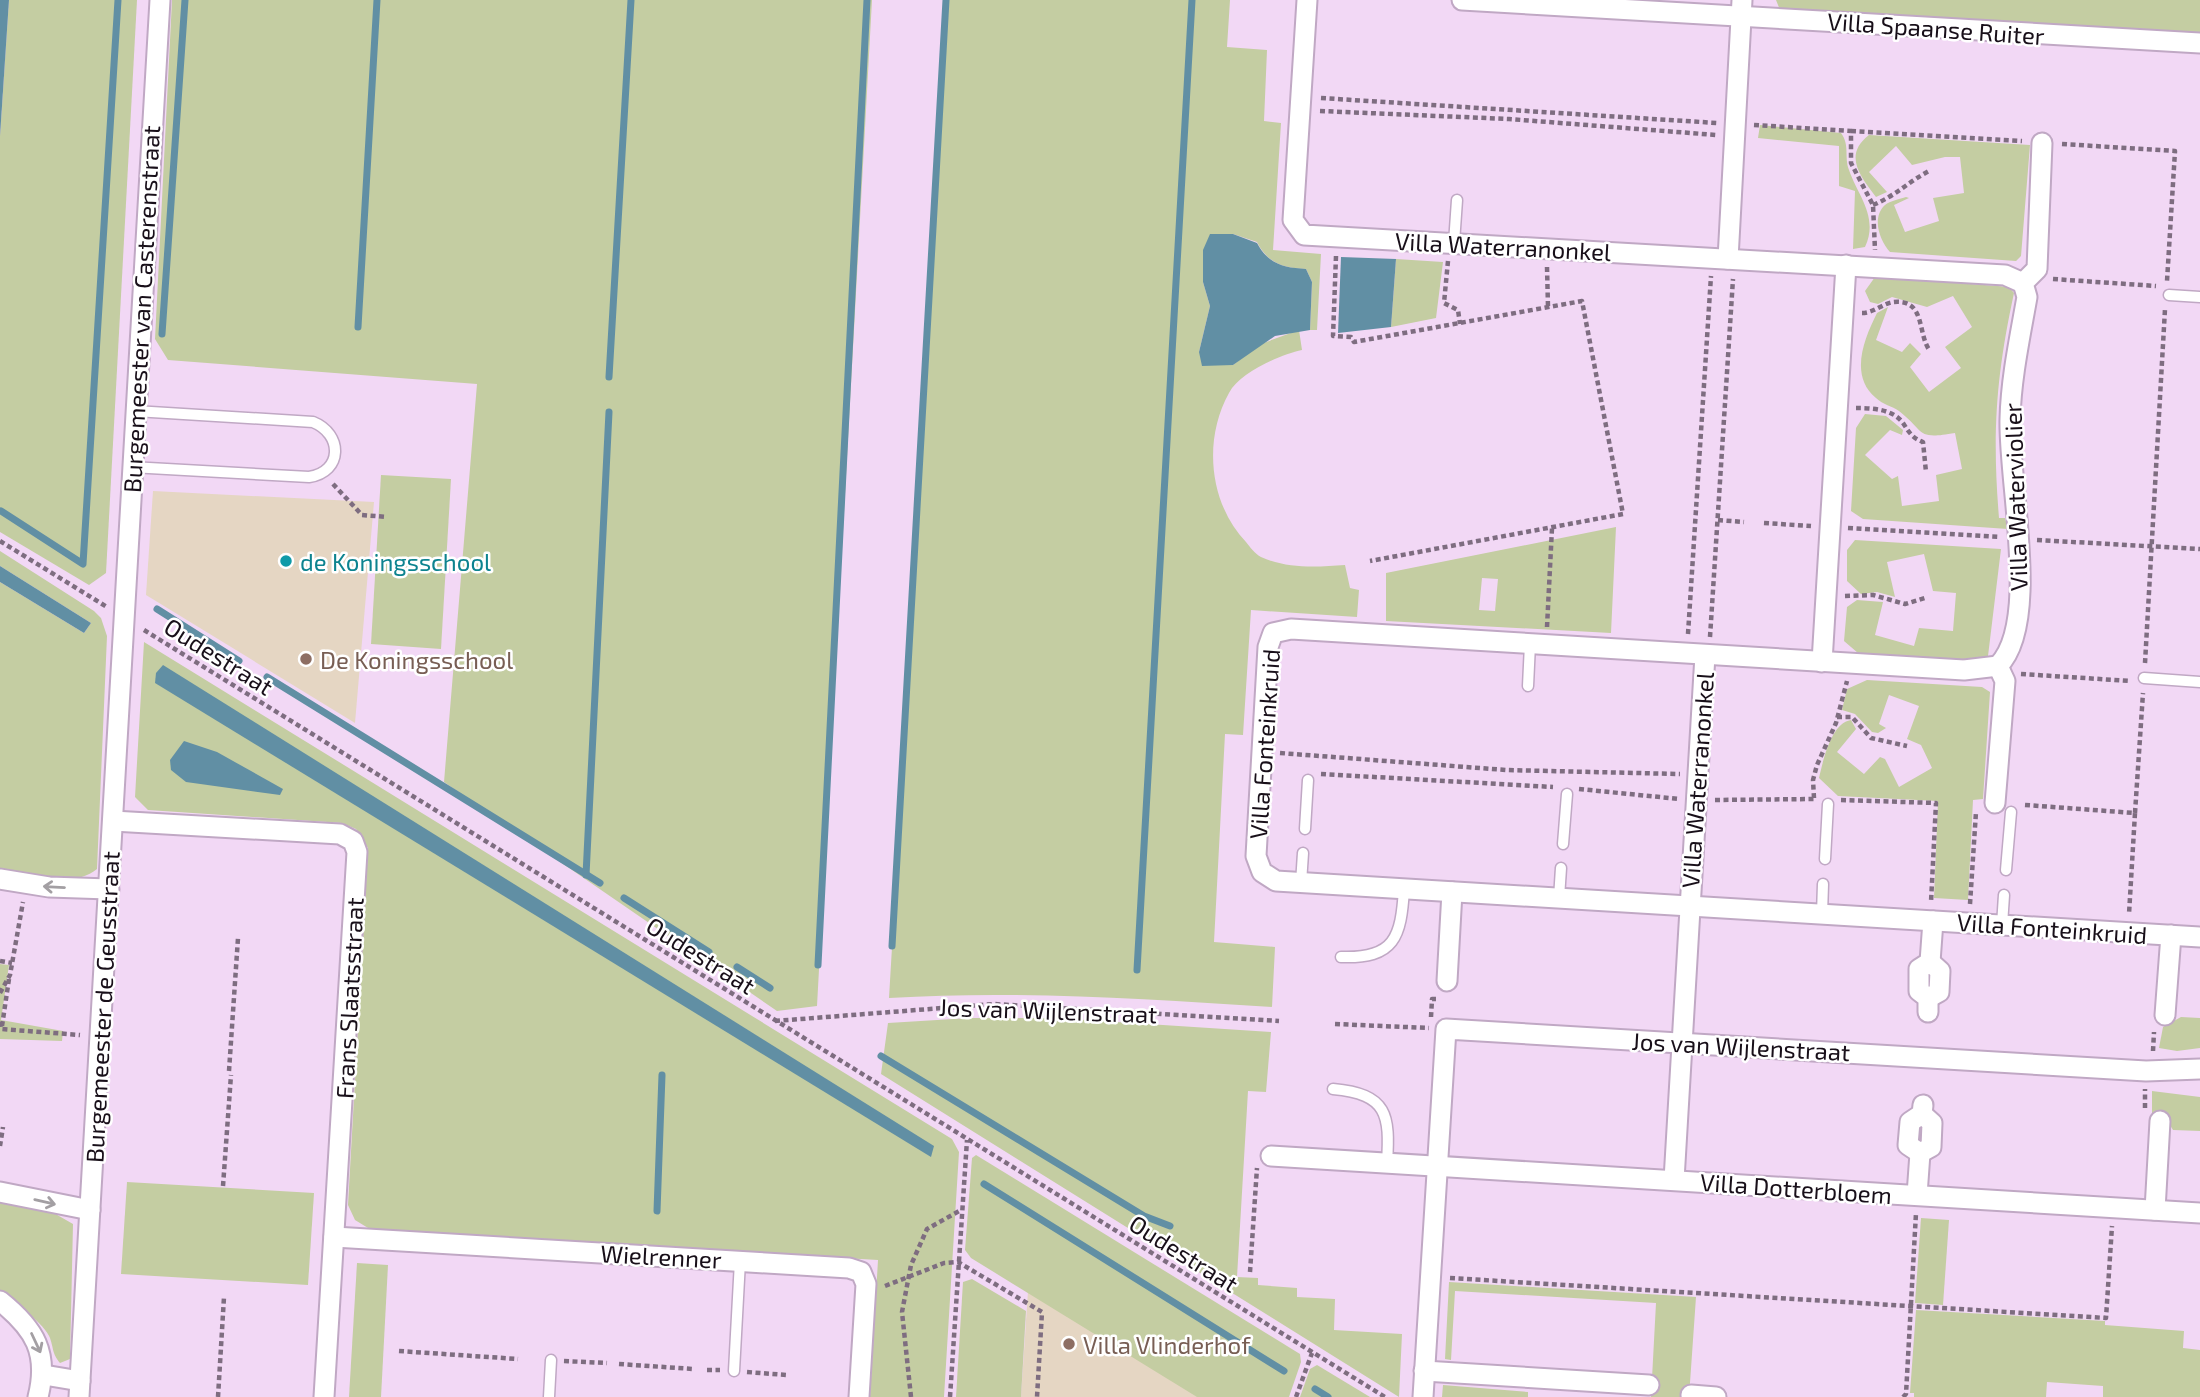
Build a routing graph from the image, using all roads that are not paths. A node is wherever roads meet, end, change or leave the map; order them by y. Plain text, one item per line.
1 (160, 0) edge
2 (1307, 0) edge
3 (1462, 0) edge
4 (1742, 8) edge
5 (2200, 43) edge
6 (2042, 143) road end
7 (1458, 201) dead end
8 (1452, 243) junction
9 (1720, 258) junction
10 (1846, 265) junction
11 (2023, 283) junction
12 (2200, 297) edge
13 (2167, 298) road end
14 (135, 411) junction
15 (131, 467) junction
16 (124, 618) joint
17 (1273, 632) joint
18 (1538, 644) junction
19 (1696, 654) junction
20 (1822, 662) junction
21 (1997, 666) junction
22 (2144, 678) road end
23 (2200, 682) edge
24 (1528, 686) dead end
25 (1309, 777) road end
26 (1566, 790) road end
27 (1828, 804) dead end
28 (2003, 807) joint
29 (113, 821) junction
30 (1305, 828) dead end
31 (1563, 844) dead end
32 (1303, 853) dead end
33 (1825, 859) dead end
34 (1561, 868) dead end
35 (2006, 870) dead end
36 (0, 879) edge
37 (1301, 883) junction
38 (1823, 884) dead end
39 (109, 889) junction
40 (1404, 889) junction
41 (1451, 892) junction
42 (2004, 894) dead end
43 (1559, 898) junction
44 (1689, 906) junction
45 (1822, 914) junction
46 (1931, 921) junction
47 (2002, 925) junction
48 (2171, 935) junction
49 (2200, 937) edge
50 (1341, 957) dead end
51 (1447, 981) road end
52 (1928, 1005) dead end
53 (2165, 1015) dead end
54 (1681, 1043) junction
55 (2200, 1069) edge
56 (2146, 1071) junction
57 (2200, 1079) edge
58 (1334, 1088) dead end
59 (1922, 1109) dead end
60 (2160, 1121) dead end
61 (1270, 1156) road end
62 (1387, 1163) junction
63 (1437, 1166) junction
64 (1674, 1180) junction
65 (0, 1192) edge
66 (1917, 1195) junction
67 (90, 1210) junction
68 (2155, 1210) junction
69 (2200, 1213) edge
70 (334, 1237) junction
71 (740, 1261) junction
72 (0, 1301) edge
73 (551, 1360) road end
74 (734, 1371) dead end
75 (1424, 1371) junction
76 (44, 1375) junction
77 (1649, 1385) dead end
78 (79, 1389) edge
79 (1691, 1395) edge
80 (38, 1397) edge
81 (324, 1397) edge
82 (549, 1397) edge
83 (859, 1397) edge
84 (1423, 1397) edge
85 (1716, 1397) edge

1 - 14 street, Burgemeester van Casterenstraat
2 - 8 street, Villa Waterranonkel
3 - 4 street, Villa Spaanse Ruiter
4 - 5 street, Villa Spaanse Ruiter
4 - 9 street
6 - 11 street, Villa Waterviolier
7 - 8 lane
8 - 9 street, Villa Waterranonkel
9 - 10 street
10 - 11 street
10 - 20 street
11 - 21 street, Villa Waterviolier
12 - 13 lane
14 - 15 street, Burgemeester van Casterenstraat
14 - 15 lane
15 - 16 street, Burgemeester van Casterenstraat
16 - 29 street, Burgemeester de Geusstraat
17 - 18 street, Villa Waterranonkel
17 - 37 street, Villa Fonteinkruid
18 - 19 street, Villa Waterranonkel
18 - 24 lane
19 - 20 street
19 - 44 street, Villa Waterranonkel
20 - 21 street
21 - 28 street
22 - 23 lane
25 - 30 lane
26 - 31 lane
27 - 33 lane
28 - 35 lane
29 - 39 street, Burgemeester de Geusstraat
29 - 70 street, Frans Slaatsstraat
32 - 37 lane
34 - 43 lane
39 -> 36 street
37 - 40 street, Villa Fonteinkruid
38 - 45 lane
39 - 67 street, Burgemeester de Geusstraat
40 - 41 street, Villa Fonteinkruid
40 - 50 lane
41 - 43 street, Villa Fonteinkruid
41 - 51 street
42 - 47 lane
43 - 44 street, Villa Fonteinkruid
44 - 45 street, Villa Fonteinkruid
44 - 54 street
45 - 46 street, Villa Fonteinkruid
46 - 47 street, Villa Fonteinkruid
46 - 52 street, Villa Fonteinkruid
47 - 48 street, Villa Fonteinkruid
48 - 49 street, Villa Fonteinkruid
48 - 53 street, Villa Fonteinkruid
54 - 56 street, Jos van Wijlenstraat
54 - 63 street, Jos van Wijlenstraat
54 - 64 street, Villa Dotterbloem
55 - 56 street, Jos van Wijlenstraat
56 - 57 street, Jos van Wijlenstraat
58 - 62 lane
59 - 66 street, Villa Dotterbloem
60 - 68 street
61 - 62 street, Villa Dotterbloem
62 - 63 street, Villa Dotterbloem
63 - 64 street, Villa Dotterbloem
63 - 75 street
64 - 66 street, Villa Dotterbloem
65 -> 67 street
66 - 68 street, Villa Dotterbloem
67 - 78 street, Burgemeester de Geusstraat
68 - 69 street, Villa Dotterbloem
70 - 71 street, Wielrenner
70 - 81 street, Frans Slaatsstraat
71 - 74 lane
71 - 83 street, Wielrenner
72 -> 76 street
73 - 82 lane
75 - 77 street
75 - 84 street
76 - 78 street
76 - 80 street
79 - 85 street

